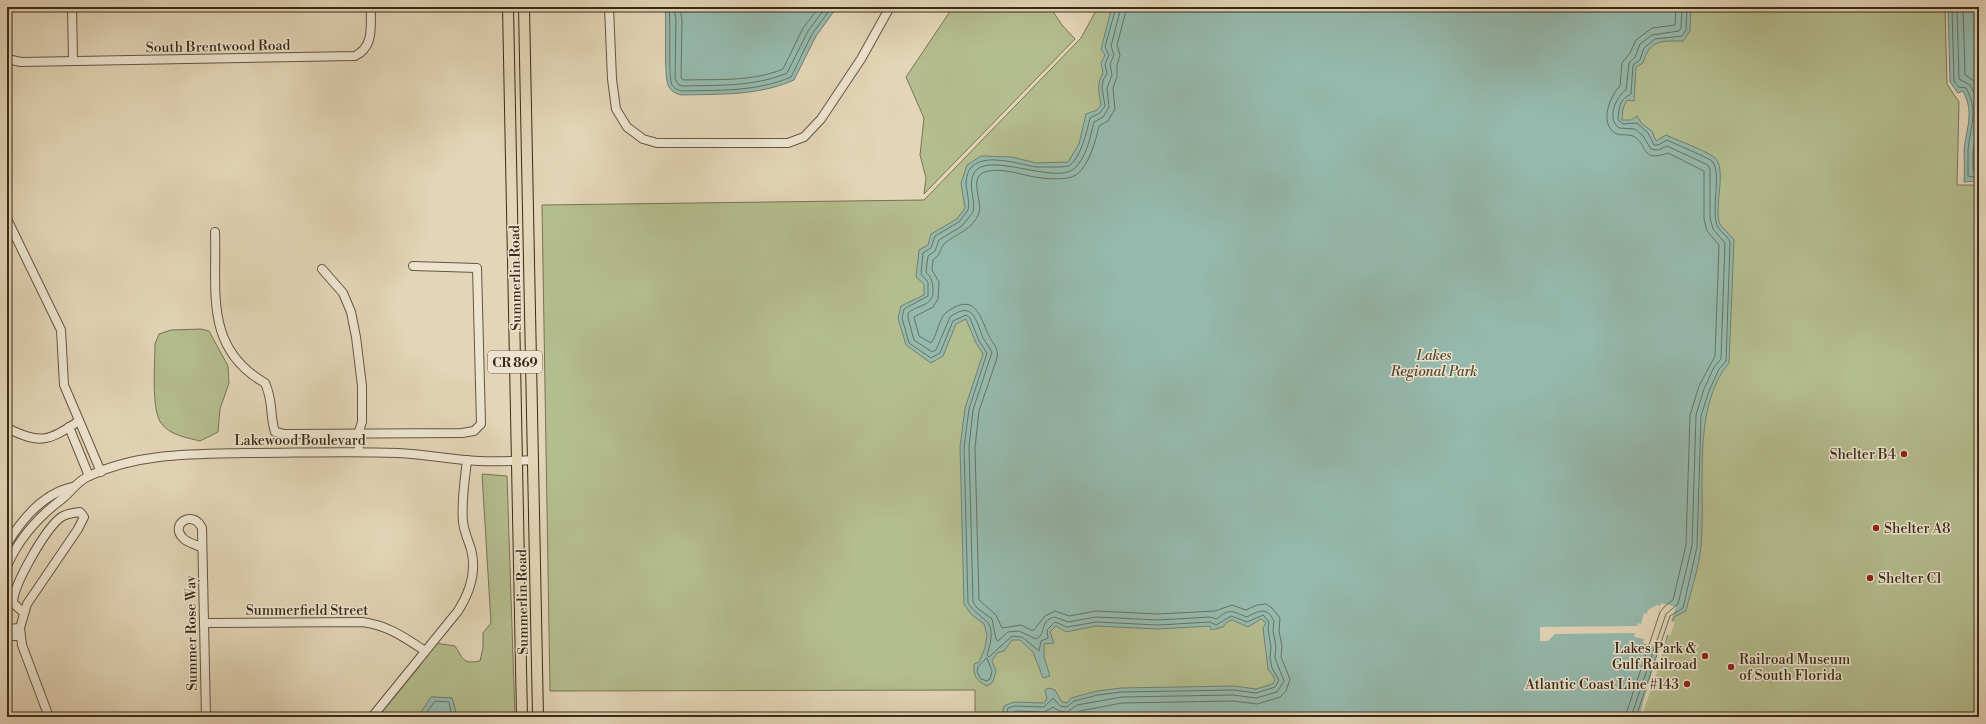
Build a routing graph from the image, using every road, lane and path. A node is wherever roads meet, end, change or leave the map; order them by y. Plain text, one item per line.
1 (72, 7) edge
2 (370, 7) edge
3 (508, 7) edge
4 (524, 7) edge
5 (609, 7) edge
6 (890, 7) edge
7 (7, 59) edge
8 (73, 60) junction
9 (7, 220) edge
10 (215, 232) dead end
11 (413, 266) dead end
12 (322, 269) dead end
13 (79, 421) junction
14 (69, 427) junction
15 (7, 428) edge
16 (358, 434) junction
17 (358, 452) junction
18 (467, 460) junction
19 (533, 460) junction
20 (517, 461) junction
21 (101, 472) junction
22 (89, 476) junction
23 (73, 487) junction
24 (8, 539) edge
25 (19, 544) junction
26 (202, 548) dead end
27 (10, 553) edge
28 (7, 566) edge
29 (24, 613) junction
30 (204, 623) junction
31 (7, 629) edge
32 (20, 632) junction
33 (7, 636) edge
34 (425, 651) junction
35 (520, 666) junction
36 (49, 717) edge
37 (206, 717) edge
38 (372, 717) edge
39 (522, 717) edge
40 (528, 717) edge
41 (538, 717) edge

1 - 8 street
2 - 8 street, South Brentwood Road
3 - 20 main road, Summerlin Road / CR 869
4 - 19 main road, Summerlin Road / CR 869
5 - 6 street
7 - 8 street, South Brentwood Road
9 - 13 street
10 - 16 street
11 - 16 street
12 - 16 street
13 - 14 street
13 - 21 street
14 - 15 street
14 - 22 street
16 - 17 street
17 - 18 street, Lakewood Boulevard
17 - 21 street, Lakewood Boulevard
18 - 20 street, Lakewood Boulevard
18 - 34 street
19 - 20 street, Lakewood Boulevard
19 - 41 main road, Summerlin Road / CR 869
20 - 35 main road, Summerlin Road / CR 869
21 - 22 street, Lakewood Boulevard
22 - 23 street, Lakewood Boulevard
23 - 24 street, Lakewood Boulevard
23 - 25 street, Lakewood Boulevard
24 - 25 street
25 - 27 street, Lakewood Boulevard
26 - 30 street, Summer Rose Way
27 - 28 street, Lakewood Boulevard
29 - 29 street
29 - 32 street
30 - 34 street, Summerfield Street
30 - 37 street, Summer Rose Way
31 - 32 street
32 - 33 street
32 - 36 street
34 - 38 street
35 - 39 main road, Summerlin Road / CR 869
35 - 40 main road

